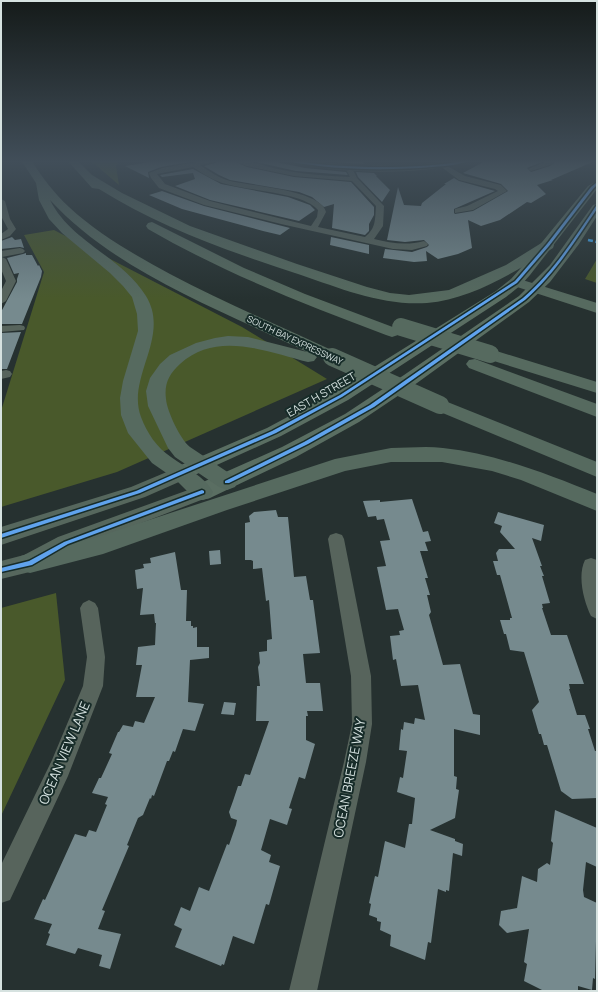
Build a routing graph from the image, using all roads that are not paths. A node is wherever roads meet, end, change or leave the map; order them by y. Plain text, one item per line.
1 (2, 206) edge
2 (47, 206) edge
3 (63, 206) edge
4 (121, 206) edge
5 (139, 206) edge
6 (218, 206) edge
7 (320, 206) edge
8 (380, 206) edge
9 (473, 206) edge
10 (578, 206) edge
11 (597, 207) edge
12 (458, 211) dead end
13 (313, 229) junction
14 (1, 237) edge
15 (366, 241) junction
16 (424, 244) dead end
17 (548, 245) junction
18 (20, 251) dead end
19 (1, 254) edge
20 (1, 259) edge
21 (521, 277) junction
22 (541, 284) junction
23 (597, 295) edge
24 (1, 300) edge
25 (597, 308) edge
26 (20, 328) dead end
27 (1, 329) edge
28 (396, 330) junction
29 (326, 359) junction
30 (597, 388) edge
31 (597, 411) edge
32 (201, 464) junction
33 (597, 470) edge
34 (181, 473) junction
35 (227, 482) junction
36 (202, 492) junction
37 (597, 503) edge
38 (1, 536) edge
39 (336, 539) dead end
40 (30, 563) junction
41 (591, 565) dead end
42 (1, 570) edge
43 (89, 608) dead end
44 (597, 611) edge
45 (1, 891) edge
46 (303, 991) edge

1 - 14 street
2 - 34 highway
3 - 29 highway, SOUTH BAY EXPRESSWAY
4 - 28 highway
5 - 17 highway
6 - 13 street
7 - 13 street
8 - 15 street
9 - 12 street
10 - 17 main road, EAST H STREET
11 - 22 main road
13 - 15 street
15 - 16 street
17 - 21 main road, EAST H STREET
18 - 19 street
20 - 24 street
21 - 22 highway
21 - 32 main road, EAST H STREET
22 - 23 highway
22 - 25 highway
22 - 35 main road
26 - 27 street
28 - 30 highway, bridge
28 - 31 highway
29 - 32 highway
29 - 33 highway, SOUTH BAY EXPRESSWAY, bridge
32 - 34 main road, EAST H STREET
32 - 35 highway
34 - 36 highway
34 - 38 main road, EAST H STREET
35 - 36 main road
36 - 40 main road
37 - 40 highway
39 - 46 street, OCEAN BREEZE WAY
40 - 42 main road
41 - 44 street
43 - 45 street, OCEAN VIEW LANE

